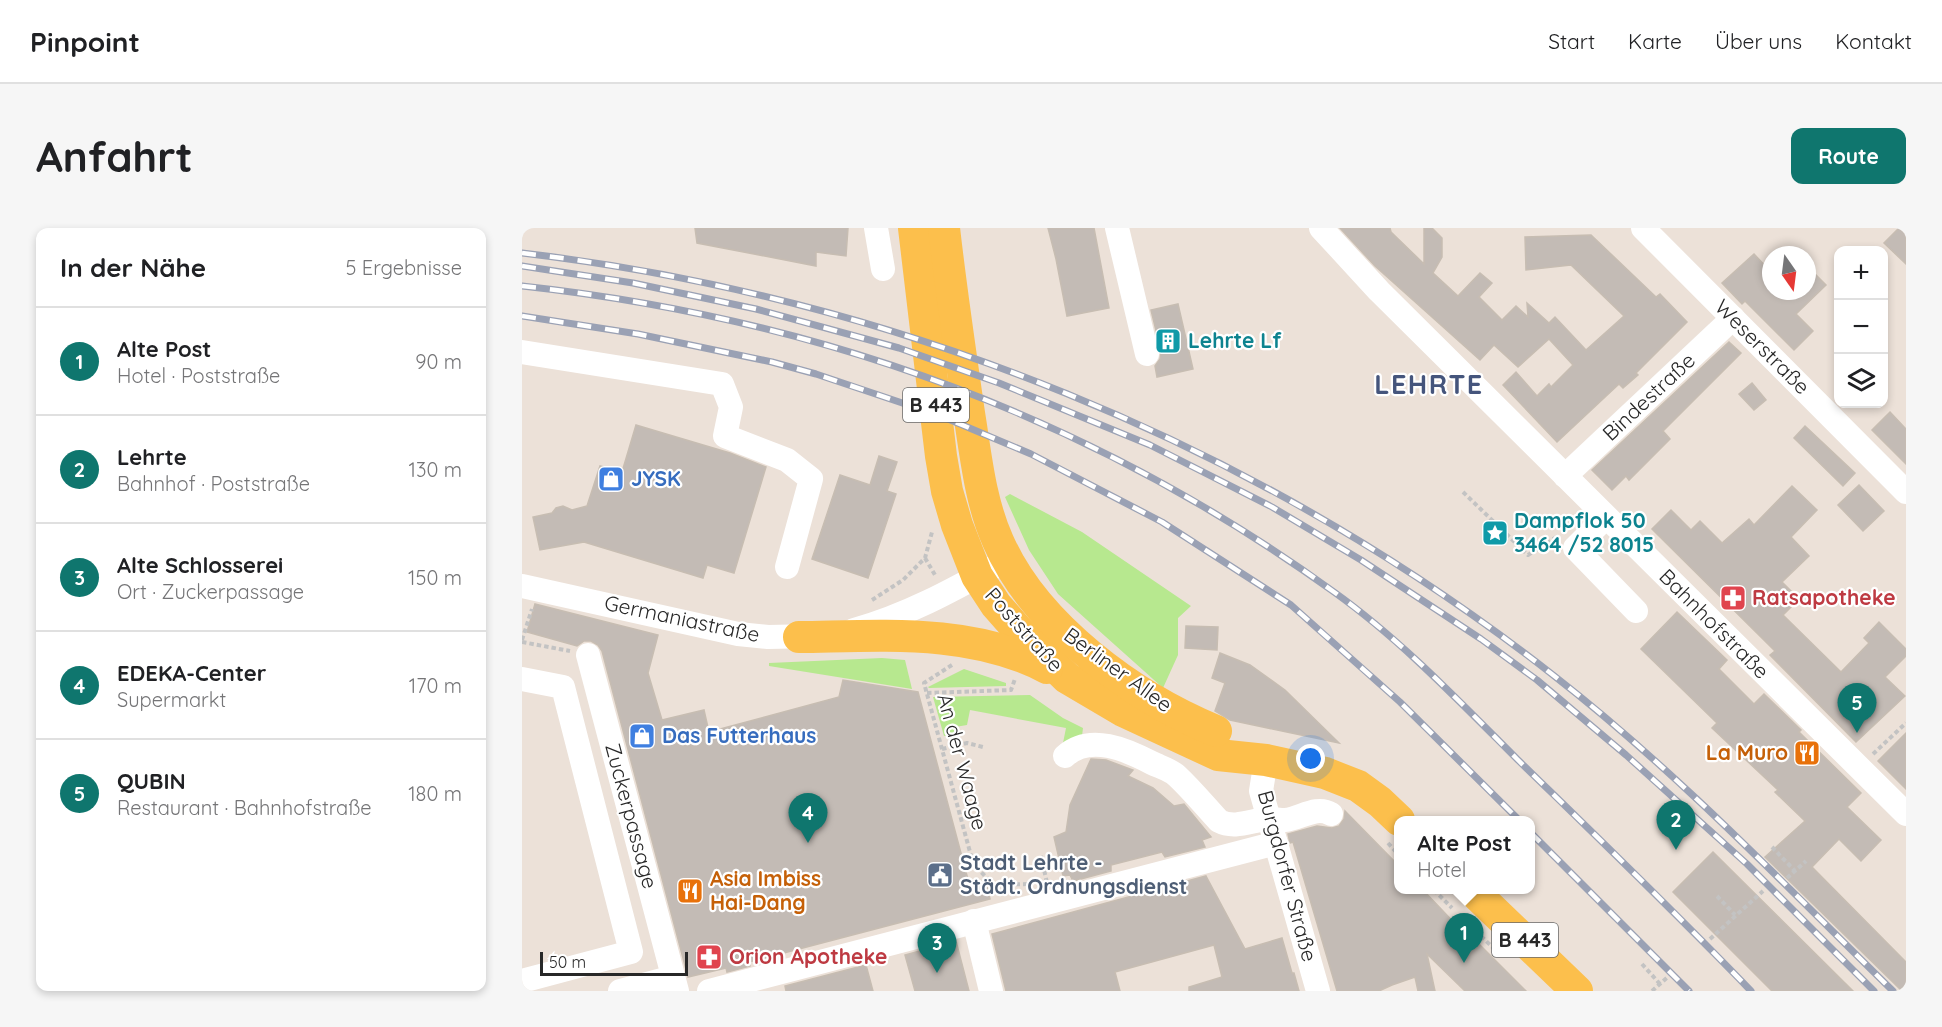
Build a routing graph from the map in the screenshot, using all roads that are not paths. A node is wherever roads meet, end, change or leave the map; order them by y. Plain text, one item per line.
1 (876, 228) edge
2 (914, 228) edge
3 (944, 228) edge
4 (1117, 228) edge
5 (1321, 228) edge
6 (1643, 228) edge
7 (883, 269) dead end
8 (1733, 318) junction
9 (522, 352) edge
10 (1147, 354) dead end
11 (1565, 476) junction
12 (1906, 492) edge
13 (1605, 517) junction
14 (1007, 560) junction
15 (787, 567) dead end
16 (977, 576) junction
17 (522, 586) edge
18 (1636, 610) dead end
19 (799, 638) junction
20 (588, 655) road end
21 (1067, 678) junction
22 (522, 679) edge
23 (1065, 756) dead end
24 (1266, 760) junction
25 (1330, 814) dead end
26 (1906, 814) edge
27 (1395, 816) edge
28 (1269, 818) junction
29 (1276, 843) junction
30 (1476, 894) edge
31 (974, 921) junction
32 (522, 981) edge
33 (675, 984) edge
34 (735, 988) edge
35 (620, 991) edge
36 (709, 991) edge
37 (991, 991) edge
38 (1318, 991) edge
39 (1577, 991) edge

1 - 7 street
2 - 16 main road, B 443
3 - 14 main road, Berliner Allee / B 443
4 - 10 street
5 - 11 street, Bahnhofstraße
6 - 8 street, Weserstraße
8 - 11 street, Bindestraße
8 - 12 street, Weserstraße
9 - 15 street
11 - 13 street, Bahnhofstraße
13 - 18 street
13 - 26 street, Bahnhofstraße
14 - 16 street, Germaniastraße
14 - 24 main road, Berliner Allee / B 443
16 - 19 street, Germaniastraße
16 - 21 main road, Poststraße / B 443
17 - 19 street, Germaniastraße
19 - 21 main road
20 - 33 street, Zuckerpassage
21 - 24 main road, Poststraße / B 443
22 - 32 street
23 - 28 street
24 - 27 main road, Poststraße / B 443
24 - 28 street, Burgdorfer Straße
25 - 28 street
28 - 29 street, Burgdorfer Straße
29 - 31 street
29 - 38 street, Burgdorfer Straße
30 - 39 main road, B 443
31 - 34 street
31 - 37 street
33 - 35 street, Zuckerpassage
34 - 36 street

